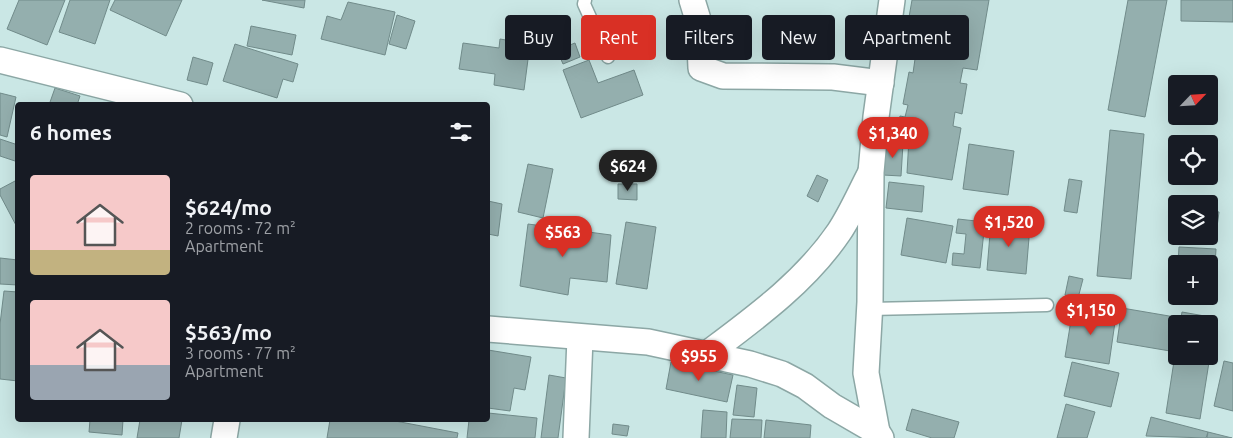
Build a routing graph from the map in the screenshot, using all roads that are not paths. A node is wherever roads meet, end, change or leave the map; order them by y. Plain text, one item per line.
1 (585, 0) edge
2 (692, 0) edge
3 (892, 0) edge
4 (589, 15) edge
5 (0, 60) edge
6 (880, 83) junction
7 (168, 102) edge
8 (871, 172) junction
9 (1047, 305) dead end
10 (870, 309) junction
11 (490, 329) edge
12 (580, 338) junction
13 (707, 354) junction
14 (227, 422) edge
15 (879, 435) edge
16 (224, 438) edge
17 (576, 438) edge

1 - 4 lane
2 - 6 street
3 - 6 street
5 - 7 street
6 - 8 street
8 - 10 street
8 - 13 street
9 - 10 lane
10 - 15 street
11 - 12 street
12 - 13 street
12 - 17 street
13 - 15 street
14 - 16 street

